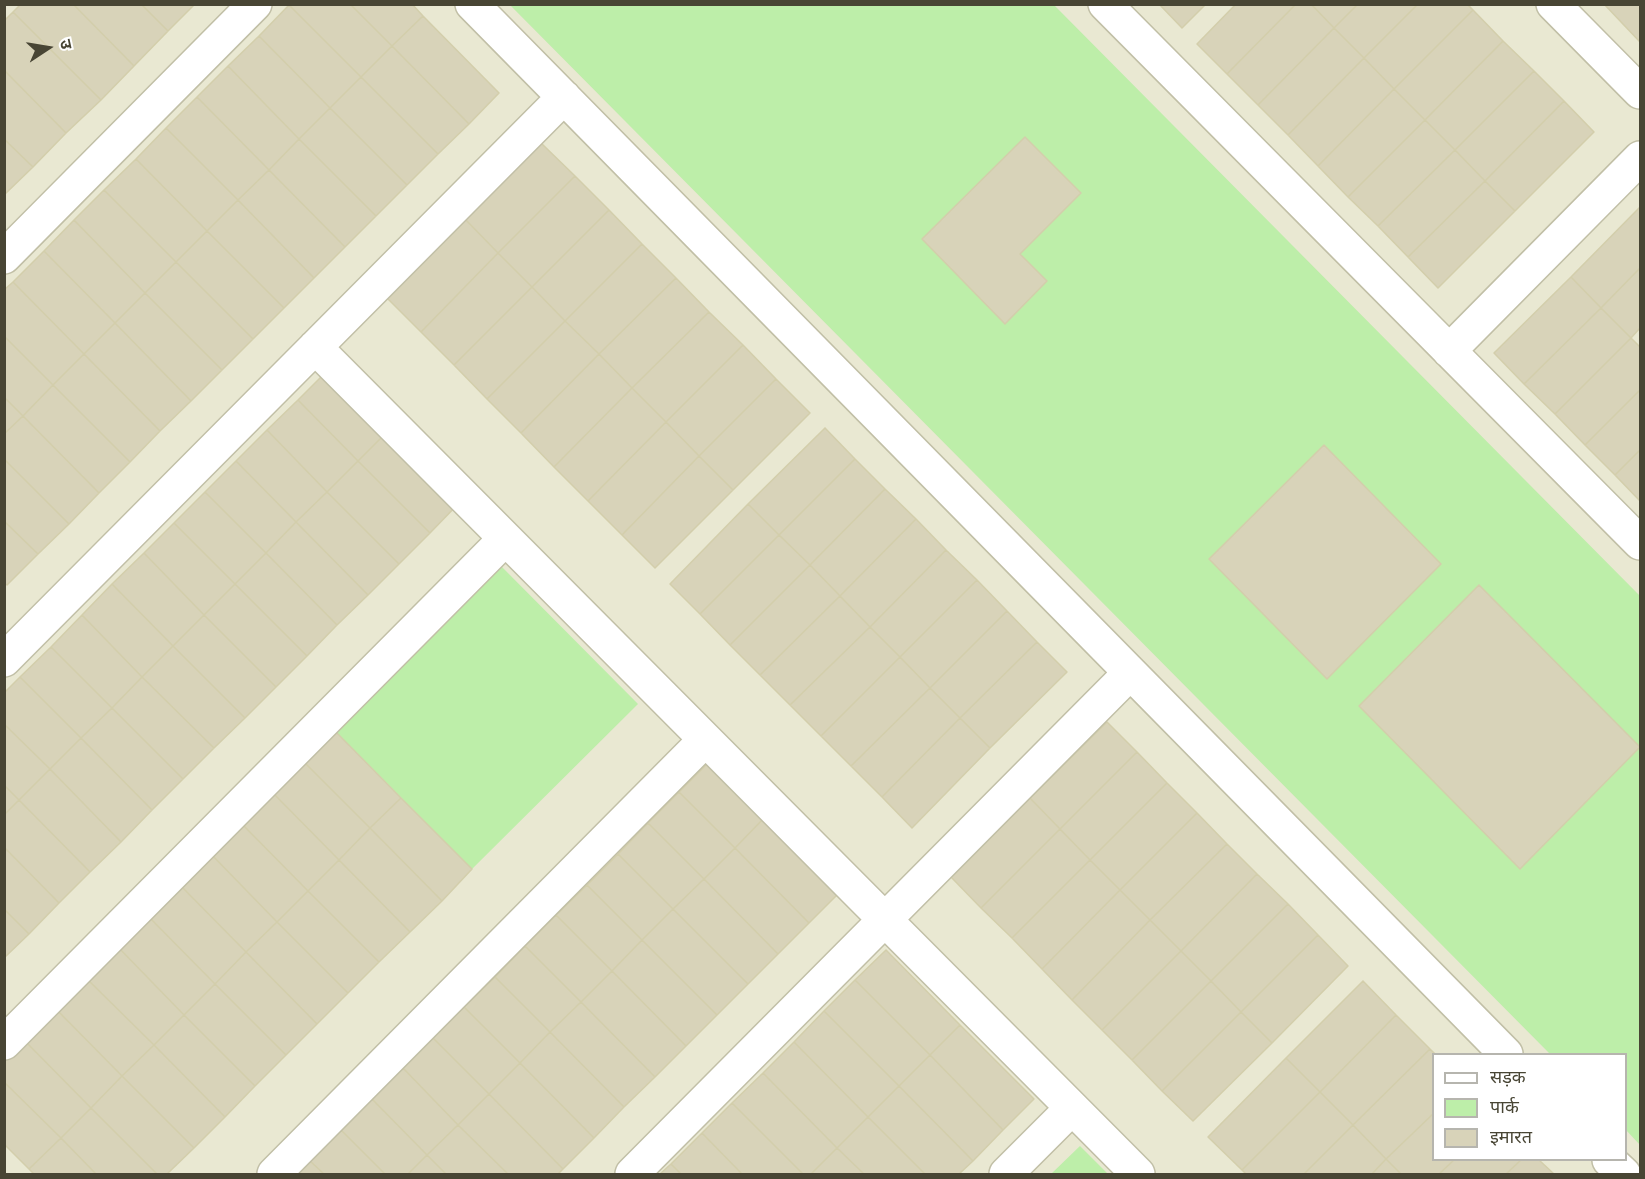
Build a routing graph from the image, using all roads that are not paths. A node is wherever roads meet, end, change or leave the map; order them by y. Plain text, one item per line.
1 (255, 4) edge
2 (472, 4) edge
3 (1105, 4) edge
4 (1553, 4) edge
5 (1641, 92) edge
6 (564, 97) junction
7 (1641, 158) edge
8 (4, 257) edge
9 (315, 347) junction
10 (1449, 351) junction
11 (505, 538) junction
12 (1641, 543) edge
13 (4, 660) edge
14 (1130, 673) junction
15 (705, 740) junction
16 (885, 920) junction
17 (4, 1042) edge
18 (1505, 1053) edge
19 (1072, 1108) junction
20 (1610, 1161) edge
21 (274, 1174) edge
22 (632, 1174) edge
23 (1006, 1174) edge
24 (1138, 1174) edge
25 (1624, 1174) edge

1 - 8 street
2 - 6 street
3 - 10 street
4 - 5 street
6 - 9 street
6 - 14 street
7 - 10 street
9 - 11 street
9 - 13 street
10 - 12 street
11 - 15 street
11 - 17 street
14 - 16 street
14 - 18 street
15 - 16 street
15 - 21 street
16 - 19 street
16 - 22 street
19 - 23 street
19 - 24 street
20 - 25 street

